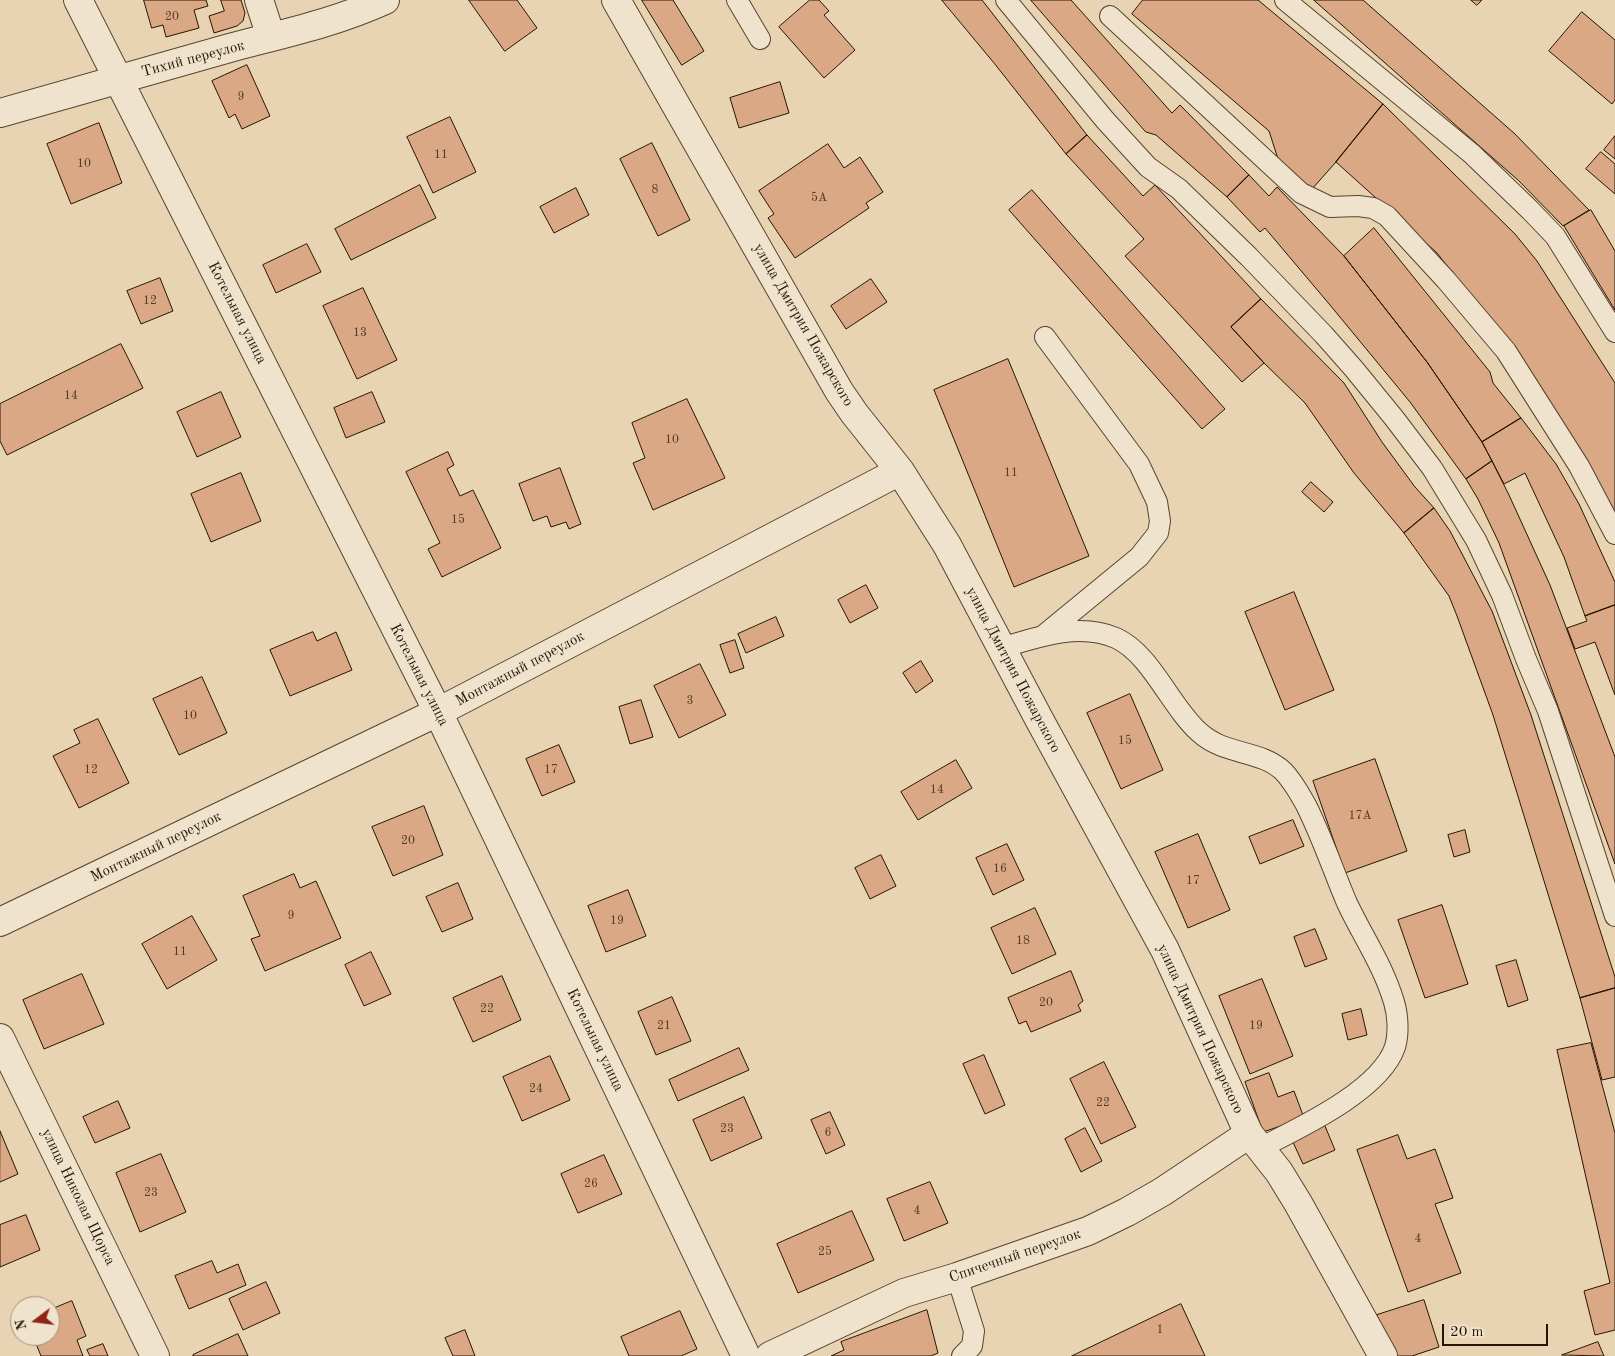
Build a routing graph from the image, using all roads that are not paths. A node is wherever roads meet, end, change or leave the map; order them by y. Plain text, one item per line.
1 (78, 0) edge
2 (259, 0) edge
3 (384, 0) edge
4 (616, 0) edge
5 (737, 0) edge
6 (1006, 0) edge
7 (1285, 0) edge
8 (1110, 16) dead end
9 (271, 37) junction
10 (760, 39) dead end
11 (118, 79) junction
12 (0, 113) edge
13 (1615, 332) edge
14 (1045, 337) dead end
15 (900, 471) junction
16 (1615, 534) edge
17 (1044, 635) junction
18 (1001, 648) junction
19 (438, 712) junction
20 (1615, 916) edge
21 (0, 922) edge
22 (0, 1038) edge
23 (1254, 1141) junction
24 (957, 1277) junction
25 (155, 1356) edge
26 (746, 1356) edge
27 (770, 1356) edge
28 (962, 1356) edge
29 (1383, 1356) edge

1 - 11 street, Котельная улица
2 - 9 street
3 - 9 street, Тихий переулок
4 - 15 street, улица Дмитрия Пожарского
5 - 10 lane
6 - 20 lane
7 - 13 lane
8 - 16 lane
9 - 11 street, Тихий переулок
11 - 12 street, Тихий переулок
11 - 19 street, Котельная улица
14 - 17 lane
15 - 18 street, улица Дмитрия Пожарского
15 - 19 street, Монтажный переулок
17 - 18 lane
17 - 23 lane
18 - 23 street, улица Дмитрия Пожарского
19 - 21 street, Монтажный переулок
19 - 26 street, Котельная улица
22 - 25 street, улица Николая Щорса
23 - 24 street, Спичечный переулок
23 - 29 street, улица Дмитрия Пожарского
24 - 27 street, Спичечный переулок
24 - 28 lane

